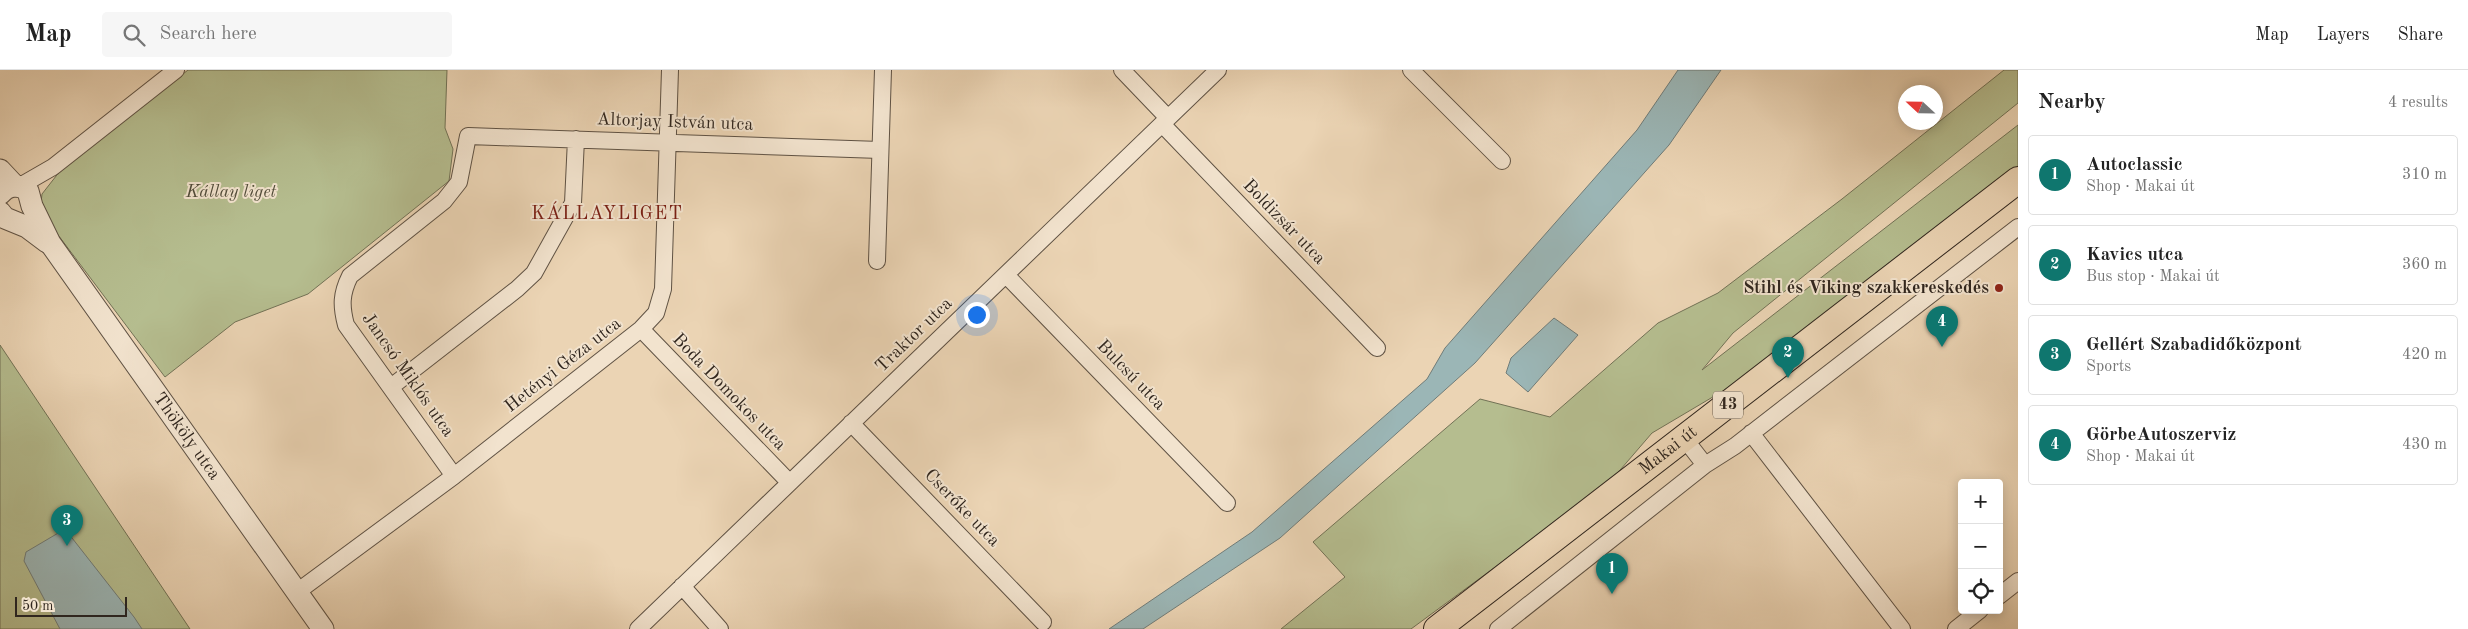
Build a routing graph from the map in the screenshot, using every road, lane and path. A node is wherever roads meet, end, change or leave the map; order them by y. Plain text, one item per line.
1 (176, 70) edge
2 (670, 70) edge
3 (883, 70) edge
4 (1122, 70) edge
5 (1218, 70) edge
6 (1411, 70) edge
7 (1165, 121) junction
8 (468, 136) joint
9 (576, 138) junction
10 (668, 142) junction
11 (880, 150) junction
12 (1502, 162) dead end
13 (0, 170) edge
14 (2018, 180) edge
15 (20, 194) edge
16 (6, 219) edge
17 (2018, 227) edge
18 (50, 243) junction
19 (876, 261) dead end
20 (1006, 275) junction
21 (641, 329) junction
22 (1377, 348) dead end
23 (391, 387) junction
24 (851, 422) junction
25 (1751, 433) junction
26 (1684, 438) junction
27 (1705, 465) junction
28 (454, 476) junction
29 (789, 482) junction
30 (1227, 503) dead end
31 (2018, 581) edge
32 (682, 586) junction
33 (297, 592) junction
34 (2003, 593) edge
35 (1975, 614) edge
36 (1043, 622) dead end
37 (323, 629) edge
38 (638, 629) edge
39 (720, 629) edge
40 (1438, 629) edge
41 (1498, 629) edge
42 (1902, 629) edge
43 (1956, 629) edge

1 - 15 street
2 - 10 street, Hetényi Géza utca
3 - 11 street
4 - 7 street, Boldizsár utca
5 - 7 street, Traktor utca
6 - 12 street
7 - 20 street, Traktor utca
7 - 22 street, Boldizsár utca
8 - 9 street, Altorjay István utca
8 - 23 street, Jancsó Miklós utca
9 - 10 street, Altorjay István utca
9 - 23 street
10 - 11 street, Altorjay István utca
10 - 21 street, Hetényi Géza utca
11 - 19 street
13 - 15 street
14 - 26 main road, Makai út / 43
15 - 16 street
15 - 18 street
16 - 18 street
17 - 25 street, Makai út
18 - 33 street, Thököly utca
20 - 24 street, Traktor utca
20 - 30 street, Bulcsú utca
21 - 28 street, Hetényi Géza utca
21 - 29 street, Boda Domokos utca
23 - 28 street, Jancsó Miklós utca
24 - 29 street, Traktor utca
24 - 36 street, Cserőke utca
25 - 27 street, Makai út
25 - 42 street
26 - 27 street
26 - 40 main road, Makai út / 43
27 - 41 street, Makai út
28 - 33 street, Hetényi Géza utca
29 - 32 street, Traktor utca
31 - 34 street
32 - 38 street, Traktor utca
32 - 39 street
33 - 37 street, Thököly utca
35 - 43 street

